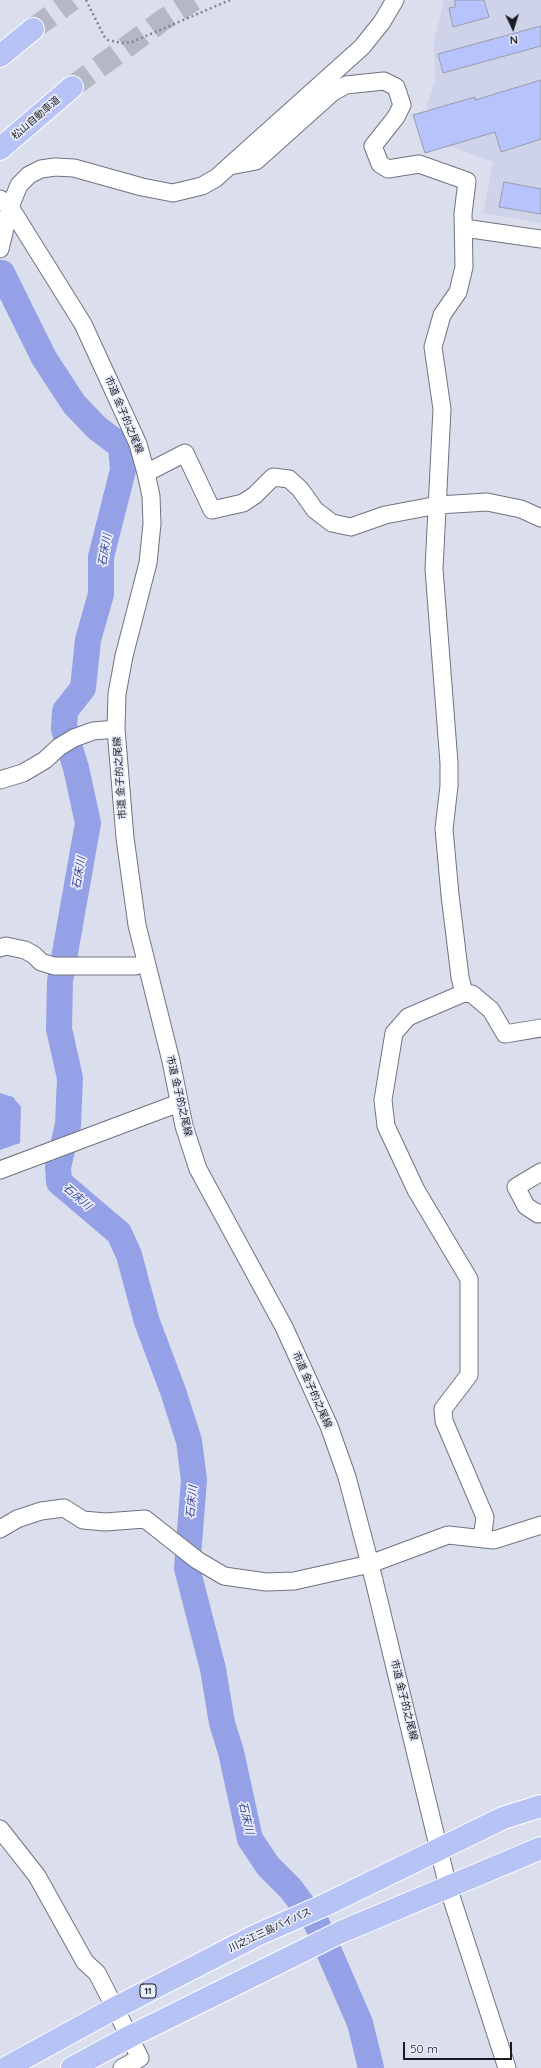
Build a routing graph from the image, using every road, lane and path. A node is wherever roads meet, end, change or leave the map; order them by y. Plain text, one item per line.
1 (86, 0) edge
2 (230, 0) edge
3 (395, 0) edge
4 (33, 29) tunnel mouth
5 (0, 56) edge
6 (72, 87) tunnel mouth
7 (0, 149) edge
8 (230, 166) junction
9 (5, 203) edge
10 (464, 228) junction
11 (541, 239) edge
12 (0, 249) edge
13 (146, 473) junction
14 (438, 505) junction
15 (541, 518) edge
16 (116, 729) junction
17 (0, 780) edge
18 (0, 948) edge
19 (136, 966) dead end
20 (464, 992) junction
21 (541, 1028) edge
22 (179, 1103) junction
23 (0, 1170) edge
24 (541, 1172) edge
25 (541, 1213) edge
26 (541, 1525) edge
27 (0, 1529) edge
28 (482, 1539) junction
29 (370, 1564) junction
30 (541, 1806) edge
31 (0, 1829) edge
32 (440, 1848) junction
33 (541, 1848) edge
34 (448, 1887) junction
35 (115, 2008) junction
36 (129, 2037) junction
37 (6, 2068) edge
38 (72, 2068) edge
39 (122, 2068) edge
40 (507, 2068) edge

1 - 2 path
3 - 8 street
4 - 5 highway
6 - 7 highway, 松山自動車道
8 - 9 street
8 - 10 street
9 - 12 street
9 - 13 street, 市道 金子的之尾線
10 - 11 street
10 - 14 street
13 - 14 street
13 - 16 street, 市道 金子的之尾線
14 - 15 street
14 - 20 street
16 - 17 street
16 - 22 street, 市道 金子的之尾線
18 - 19 street
20 - 21 street
20 - 28 street
22 - 23 street
22 - 29 street, 市道 金子的之尾線
24 - 25 street
26 - 28 street
27 - 29 street
28 - 29 street
29 - 32 street, 市道 金子的之尾線
30 - 32 highway, 川之江三島バイパス / 11
31 - 35 street
32 - 34 street, 市道 金子的之尾線
32 - 35 highway, 川之江三島バイパス / 11
33 - 34 highway
34 - 36 highway
34 - 40 street, 市道 金子的之尾線
35 - 36 street
35 - 37 highway, 川之江三島バイパス / 11
36 - 38 highway
36 - 39 street

